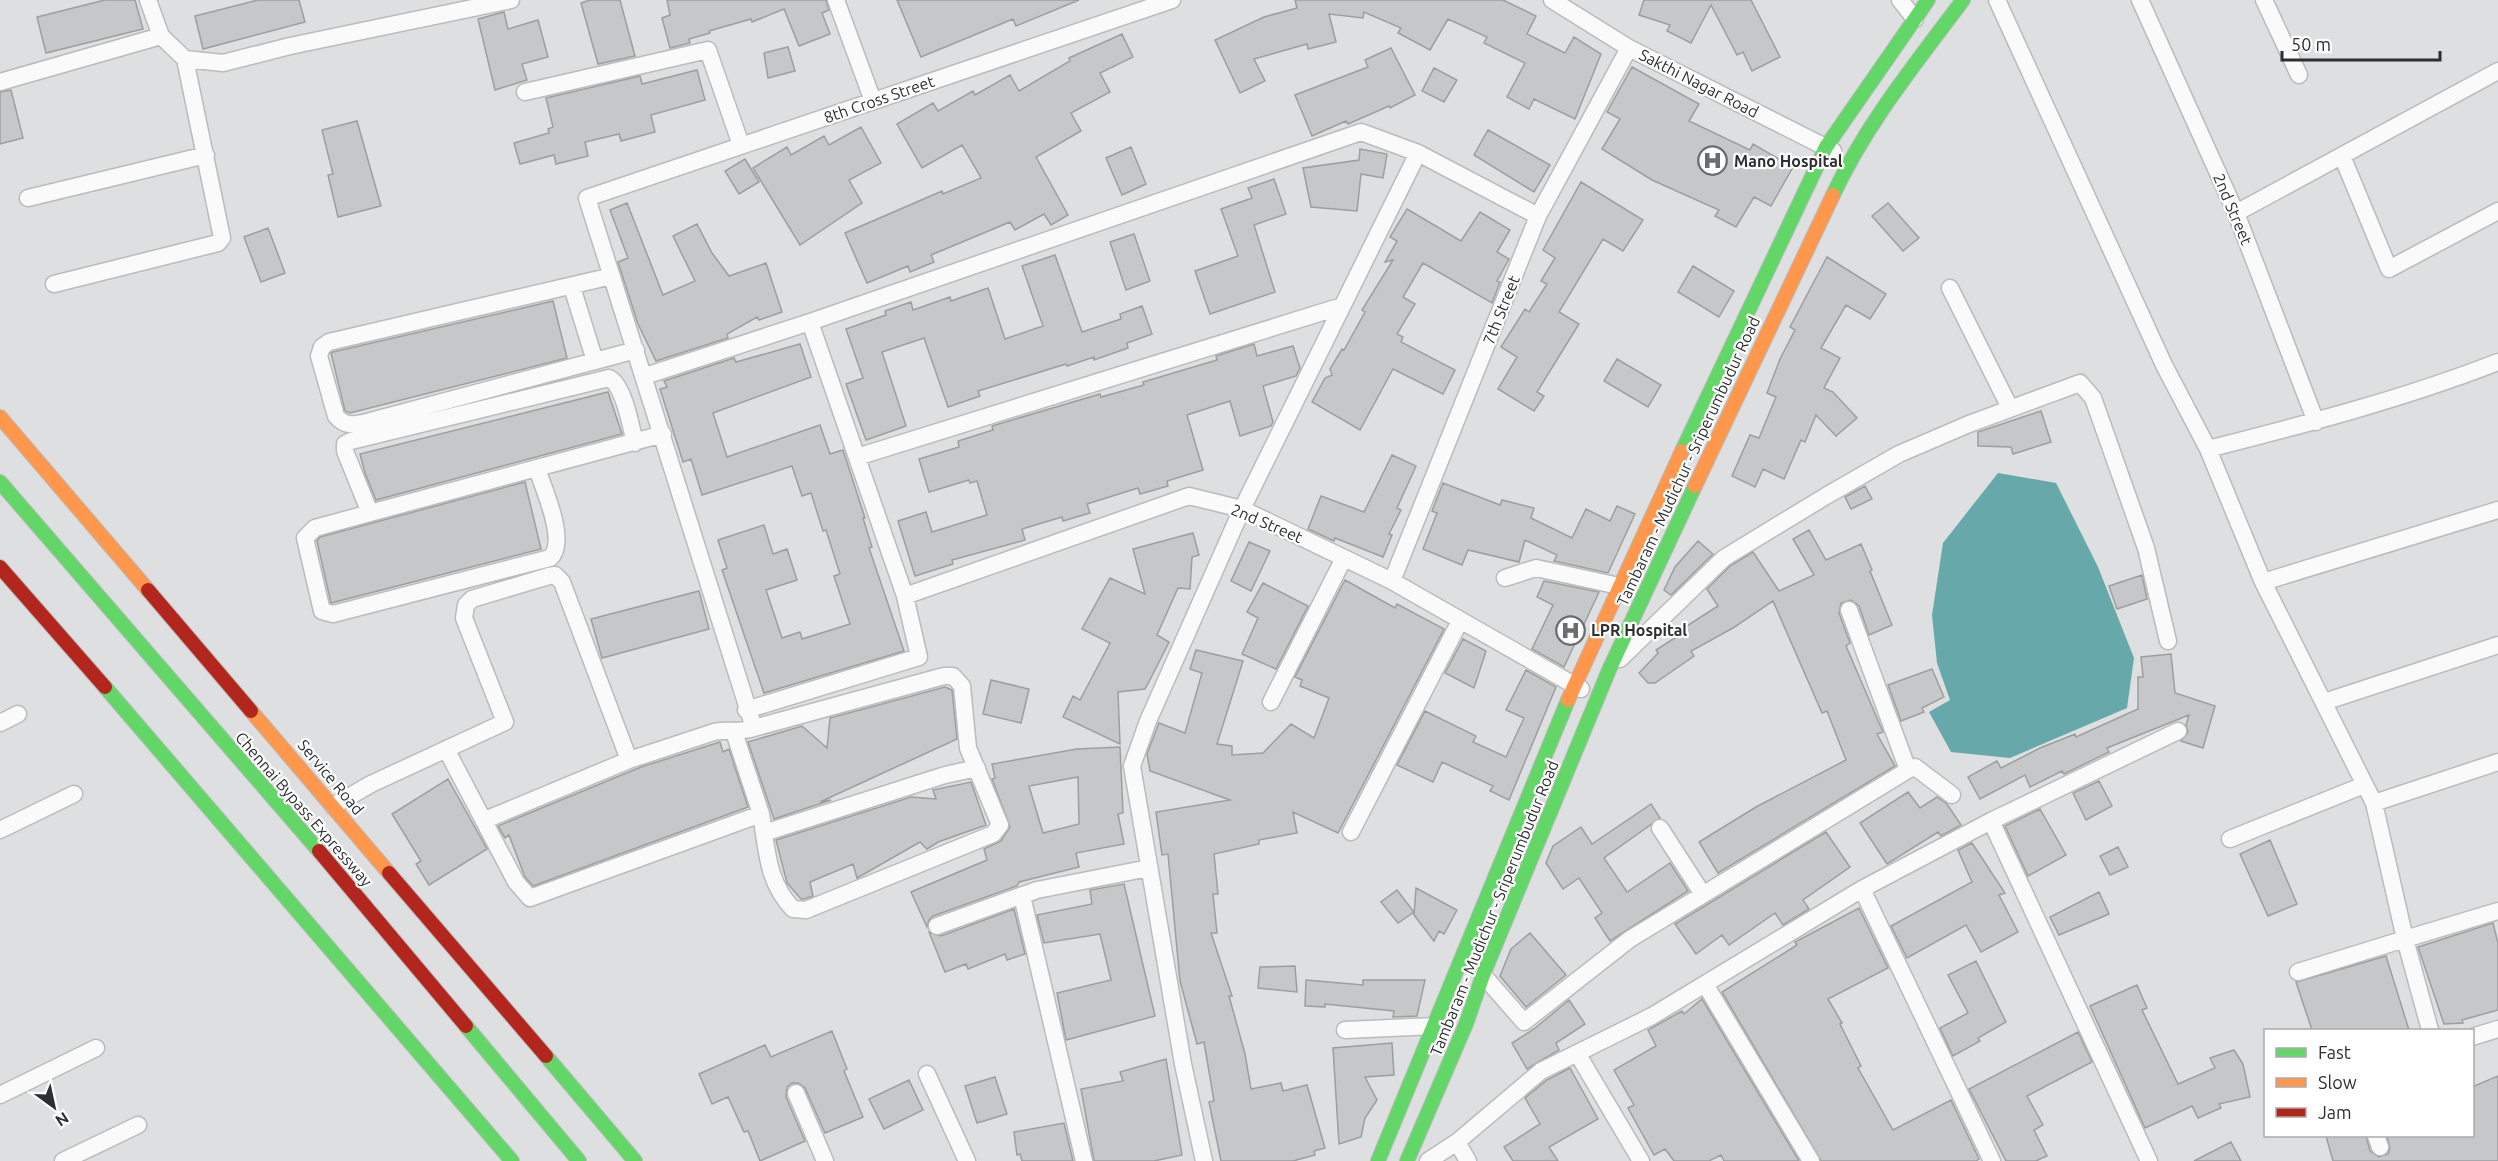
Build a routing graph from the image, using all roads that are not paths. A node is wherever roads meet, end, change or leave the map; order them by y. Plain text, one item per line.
1 (148, 0) edge
2 (511, 0) edge
3 (836, 0) edge
4 (1172, 0) edge
5 (1552, 0) edge
6 (1900, 0) edge
7 (1928, 0) edge
8 (1963, 0) edge
9 (1998, 0) edge
10 (2140, 0) edge
11 (2264, 0) edge
12 (471, 4) edge
13 (1915, 19) junction
14 (161, 36) junction
15 (1629, 48) junction
16 (185, 59) junction
17 (2498, 71) edge
18 (2299, 75) dead end
19 (0, 82) edge
20 (525, 92) dead end
21 (873, 101) junction
22 (741, 145) junction
23 (1826, 147) junction
24 (1418, 153) junction
25 (206, 155) junction
26 (2342, 156) junction
27 (1850, 160) junction
28 (28, 198) dead end
29 (2498, 211) edge
30 (2236, 213) junction
31 (1538, 216) junction
32 (612, 276) junction
33 (54, 284) dead end
34 (573, 287) junction
35 (1950, 288) dead end
36 (1342, 306) junction
37 (810, 322) junction
38 (636, 350) junction
39 (595, 361) junction
40 (2498, 362) edge
41 (645, 376) junction
42 (2010, 408) junction
43 (0, 417) edge
44 (2316, 422) junction
45 (663, 434) junction
46 (635, 443) junction
47 (2208, 449) junction
48 (857, 457) junction
49 (537, 469) junction
50 (0, 482) edge
51 (1242, 509) junction
52 (2498, 510) edge
53 (370, 513) junction
54 (1344, 558) junction
55 (0, 567) edge
56 (1505, 578) dead end
57 (1392, 581) junction
58 (2263, 582) junction
59 (1619, 586) junction
60 (905, 596) junction
61 (1849, 610) dead end
62 (1460, 621) junction
63 (2168, 641) dead end
64 (2498, 645) edge
65 (1609, 670) junction
66 (1574, 684) junction
67 (1597, 700) junction
68 (1271, 702) dead end
69 (2324, 702) junction
70 (746, 710) junction
71 (18, 714) dead end
72 (0, 723) edge
73 (754, 728) junction
74 (2178, 731) dead end
75 (734, 732) junction
76 (446, 749) junction
77 (629, 760) junction
78 (2498, 762) edge
79 (977, 768) junction
80 (1908, 770) junction
81 (2364, 785) junction
82 (74, 794) dead end
83 (1952, 795) dead end
84 (2374, 803) junction
85 (333, 806) junction
86 (761, 814) junction
87 (485, 820) junction
88 (1991, 821) junction
89 (1659, 828) dead end
90 (0, 830) edge
91 (1351, 832) dead end
92 (764, 833) junction
93 (2230, 839) dead end
94 (1149, 868) junction
95 (1862, 889) junction
96 (1702, 893) junction
97 (1022, 896) junction
98 (2498, 911) edge
99 (938, 926) dead end
100 (2405, 939) junction
101 (2298, 972) dead end
102 (1483, 975) junction
103 (1705, 984) junction
104 (1435, 1026) junction
105 (1345, 1029) dead end
106 (2430, 1029) edge
107 (2498, 1029) edge
108 (2474, 1036) edge
109 (96, 1048) dead end
110 (1577, 1053) junction
111 (927, 1074) dead end
112 (796, 1094) dead end
113 (0, 1095) edge
114 (138, 1125) dead end
115 (1457, 1142) junction
116 (63, 1161) edge
117 (512, 1161) edge
118 (579, 1161) edge
119 (635, 1161) edge
120 (825, 1161) edge
121 (967, 1161) edge
122 (1084, 1161) edge
123 (1204, 1161) edge
124 (1378, 1161) edge
125 (1407, 1161) edge
126 (1428, 1161) edge
127 (1468, 1161) edge
128 (1641, 1161) edge
129 (1811, 1161) edge
130 (1992, 1161) edge
131 (2149, 1161) edge

1 - 14 street
2 - 12 street
3 - 21 street
4 - 21 street, 8th Cross Street
5 - 15 street, Sakthi Nagar Road
6 - 13 street
7 - 13 main road, Tambaram - Mudichur - Sriperumbudur Road
8 - 27 main road, Tambaram - Mudichur - Sriperumbudur Road
9 - 47 street
10 - 30 street, 2nd Street
11 - 18 street
12 - 16 street
13 - 23 main road, Tambaram - Mudichur - Sriperumbudur Road
14 - 16 street
14 - 19 street
15 - 23 street, Sakthi Nagar Road
15 - 31 street, 7th Street
16 - 25 street
17 - 26 street
20 - 22 street
21 - 22 street, 8th Cross Street
22 - 32 street, 8th Cross Street
23 - 27 street, Sakthi Nagar Road
23 - 59 main road, Tambaram - Mudichur - Sriperumbudur Road
24 - 31 street
24 - 36 street
24 - 37 street
25 - 28 street
25 - 33 street
26 - 29 street
26 - 30 street
27 - 65 main road, Tambaram - Mudichur - Sriperumbudur Road
30 - 44 street, 2nd Street
31 - 57 street, 7th Street
32 - 34 street
32 - 38 street
34 - 39 street
34 - 39 street
35 - 42 street
36 - 48 street
36 - 51 street
37 - 41 street
37 - 48 street
38 - 39 street
38 - 41 street
40 - 44 street
41 - 45 street
42 - 63 street
42 - 65 street
43 - 85 main road, Service Road
44 - 47 street
45 - 46 street
45 - 70 street
46 - 49 street
46 - 53 street
47 - 58 street
48 - 60 street
49 - 53 street
49 - 53 street
50 - 118 main road, Chennai Bypass Expressway
51 - 54 street, 2nd Street
51 - 60 street, 2nd Street
51 - 94 street
52 - 58 street
54 - 57 street, 2nd Street
54 - 68 street
55 - 117 main road
56 - 59 street
57 - 62 street, 2nd Street
58 - 69 street
59 - 66 main road, Tambaram - Mudichur - Sriperumbudur Road
60 - 70 street
61 - 80 street
62 - 66 street, 2nd Street
62 - 91 street
64 - 69 street
65 - 67 main road, Tambaram - Mudichur - Sriperumbudur Road
66 - 67 street, 2nd Street
66 - 104 main road, Tambaram - Mudichur - Sriperumbudur Road
67 - 102 main road, Tambaram - Mudichur - Sriperumbudur Road
69 - 81 street
70 - 73 street
71 - 72 street
73 - 75 street
73 - 79 street
74 - 88 street
75 - 77 street
75 - 86 street
76 - 77 street
76 - 85 street
76 - 87 street
77 - 87 street
78 - 84 street
79 - 92 street
79 - 92 street
80 - 83 street
80 - 96 street
81 - 84 street
81 - 93 street
82 - 90 street
84 - 100 street
85 - 119 main road, Service Road
86 - 87 street
86 - 92 street
88 - 95 street
88 - 131 street
89 - 96 street
94 - 97 street
94 - 123 street
95 - 103 street
95 - 130 street
96 - 102 street
97 - 99 street
97 - 122 street
98 - 100 street
100 - 101 street
100 - 106 street
102 - 125 main road, Tambaram - Mudichur - Sriperumbudur Road
103 - 110 street
103 - 129 street
104 - 105 street
104 - 124 main road, Tambaram - Mudichur - Sriperumbudur Road
107 - 108 street
109 - 113 street
110 - 115 street
110 - 128 street
111 - 121 street
112 - 120 street
114 - 116 street
115 - 126 street
115 - 127 street

